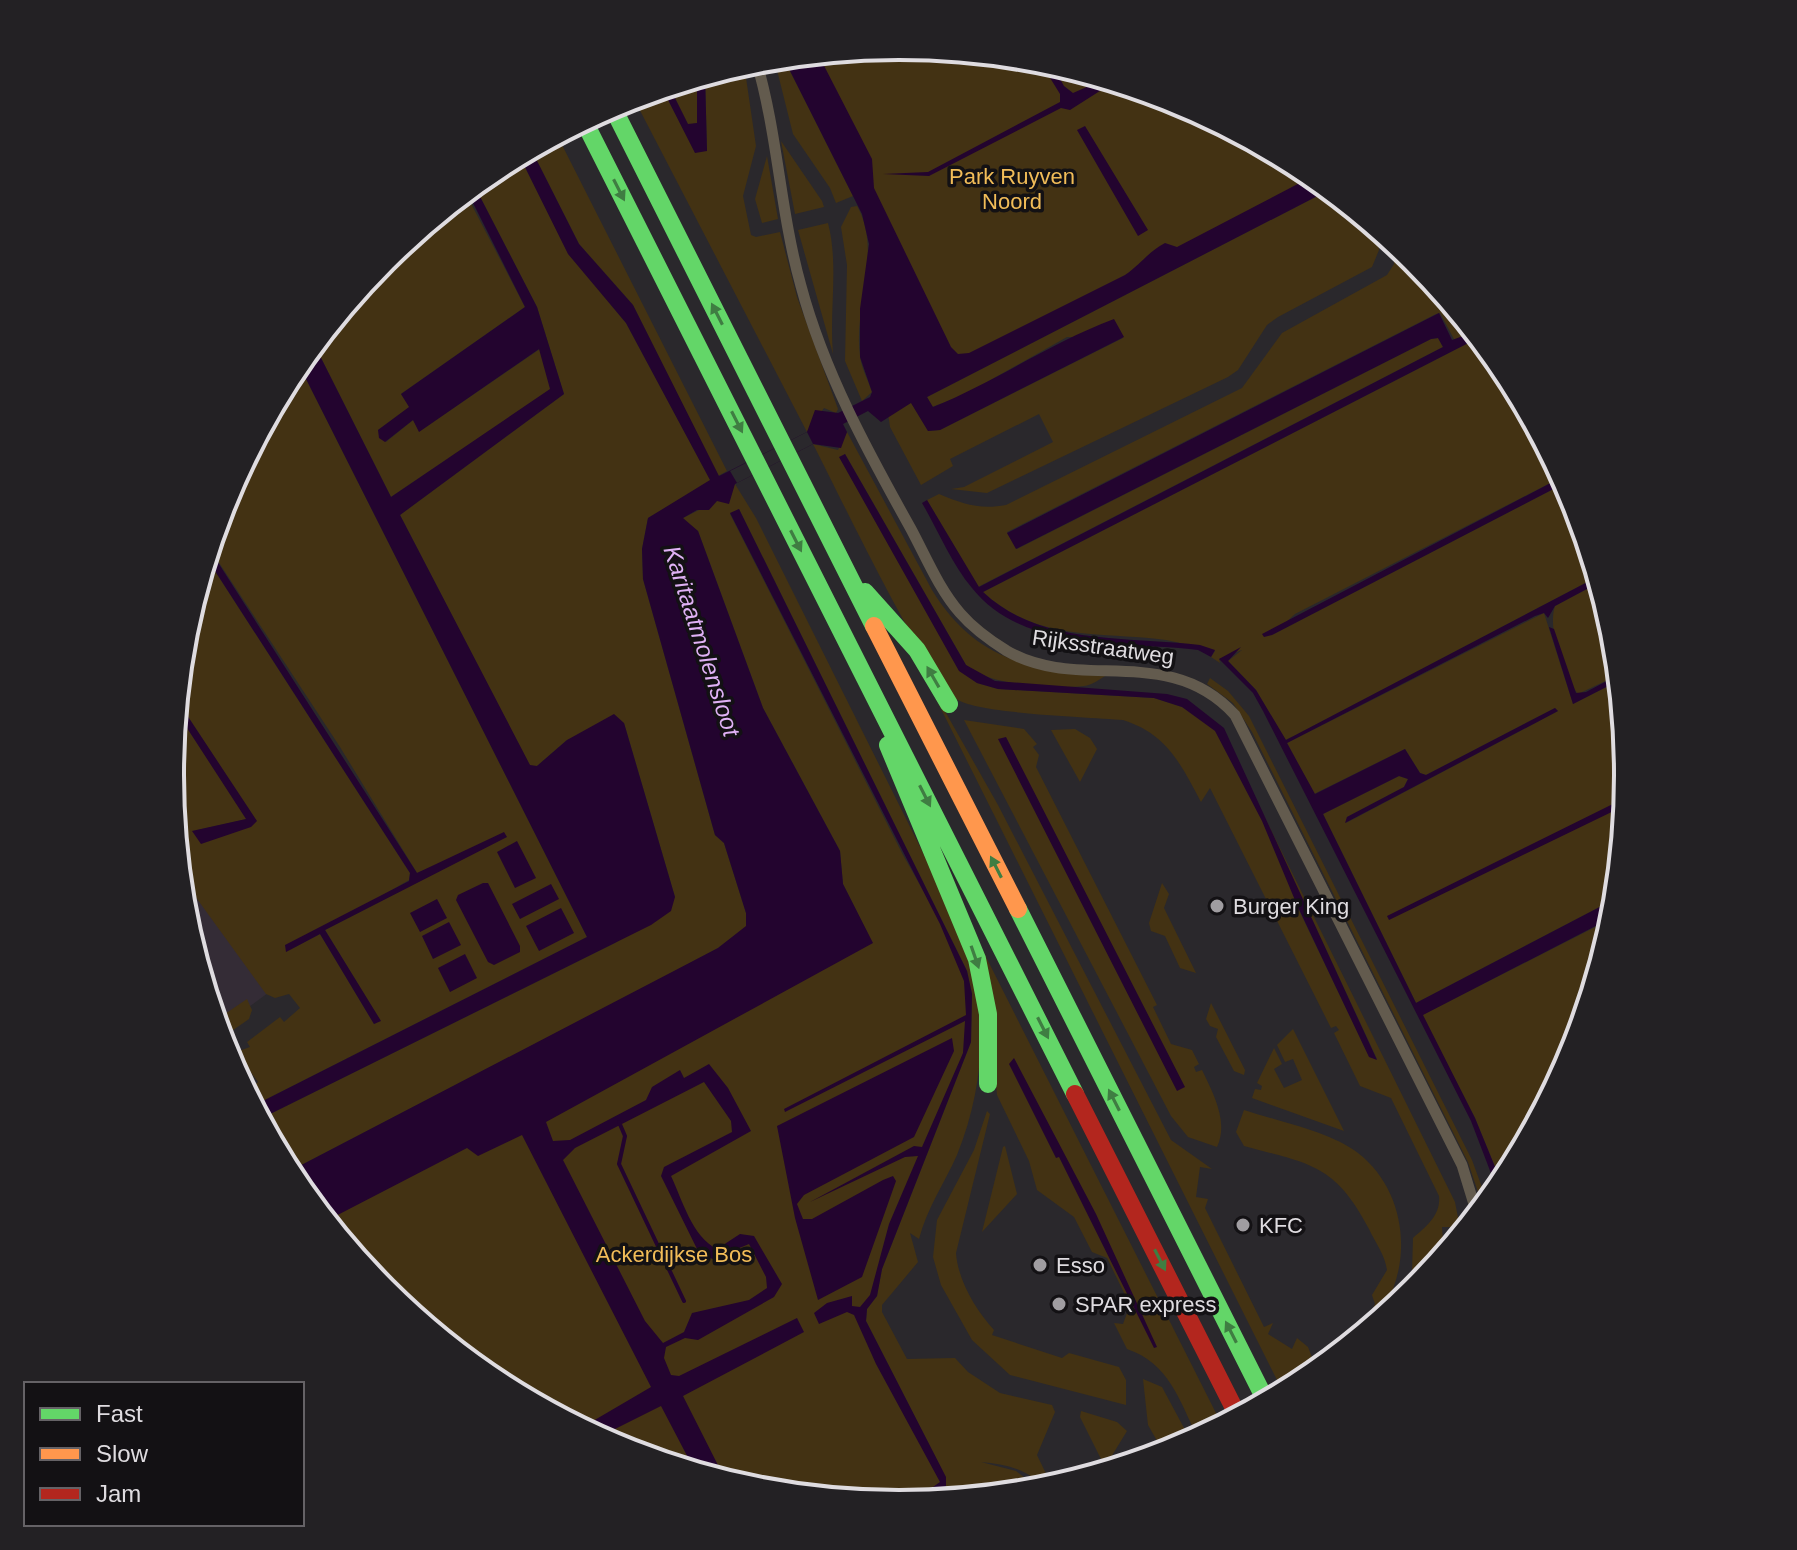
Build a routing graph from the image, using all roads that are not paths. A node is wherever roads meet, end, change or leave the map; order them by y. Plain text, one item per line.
1 (759, 74) edge
2 (618, 117) edge
3 (589, 131) edge
4 (848, 572) junction
5 (865, 677) junction
6 (949, 704) dead end
7 (988, 1084) dead end
8 (1473, 1200) edge
9 (1261, 1391) edge
10 (1233, 1406) edge

1 - 8 street, Rijksstraatweg
4 -> 2 highway
3 -> 5 highway
6 -> 4 highway
9 -> 4 highway
5 -> 7 highway
5 -> 10 highway

